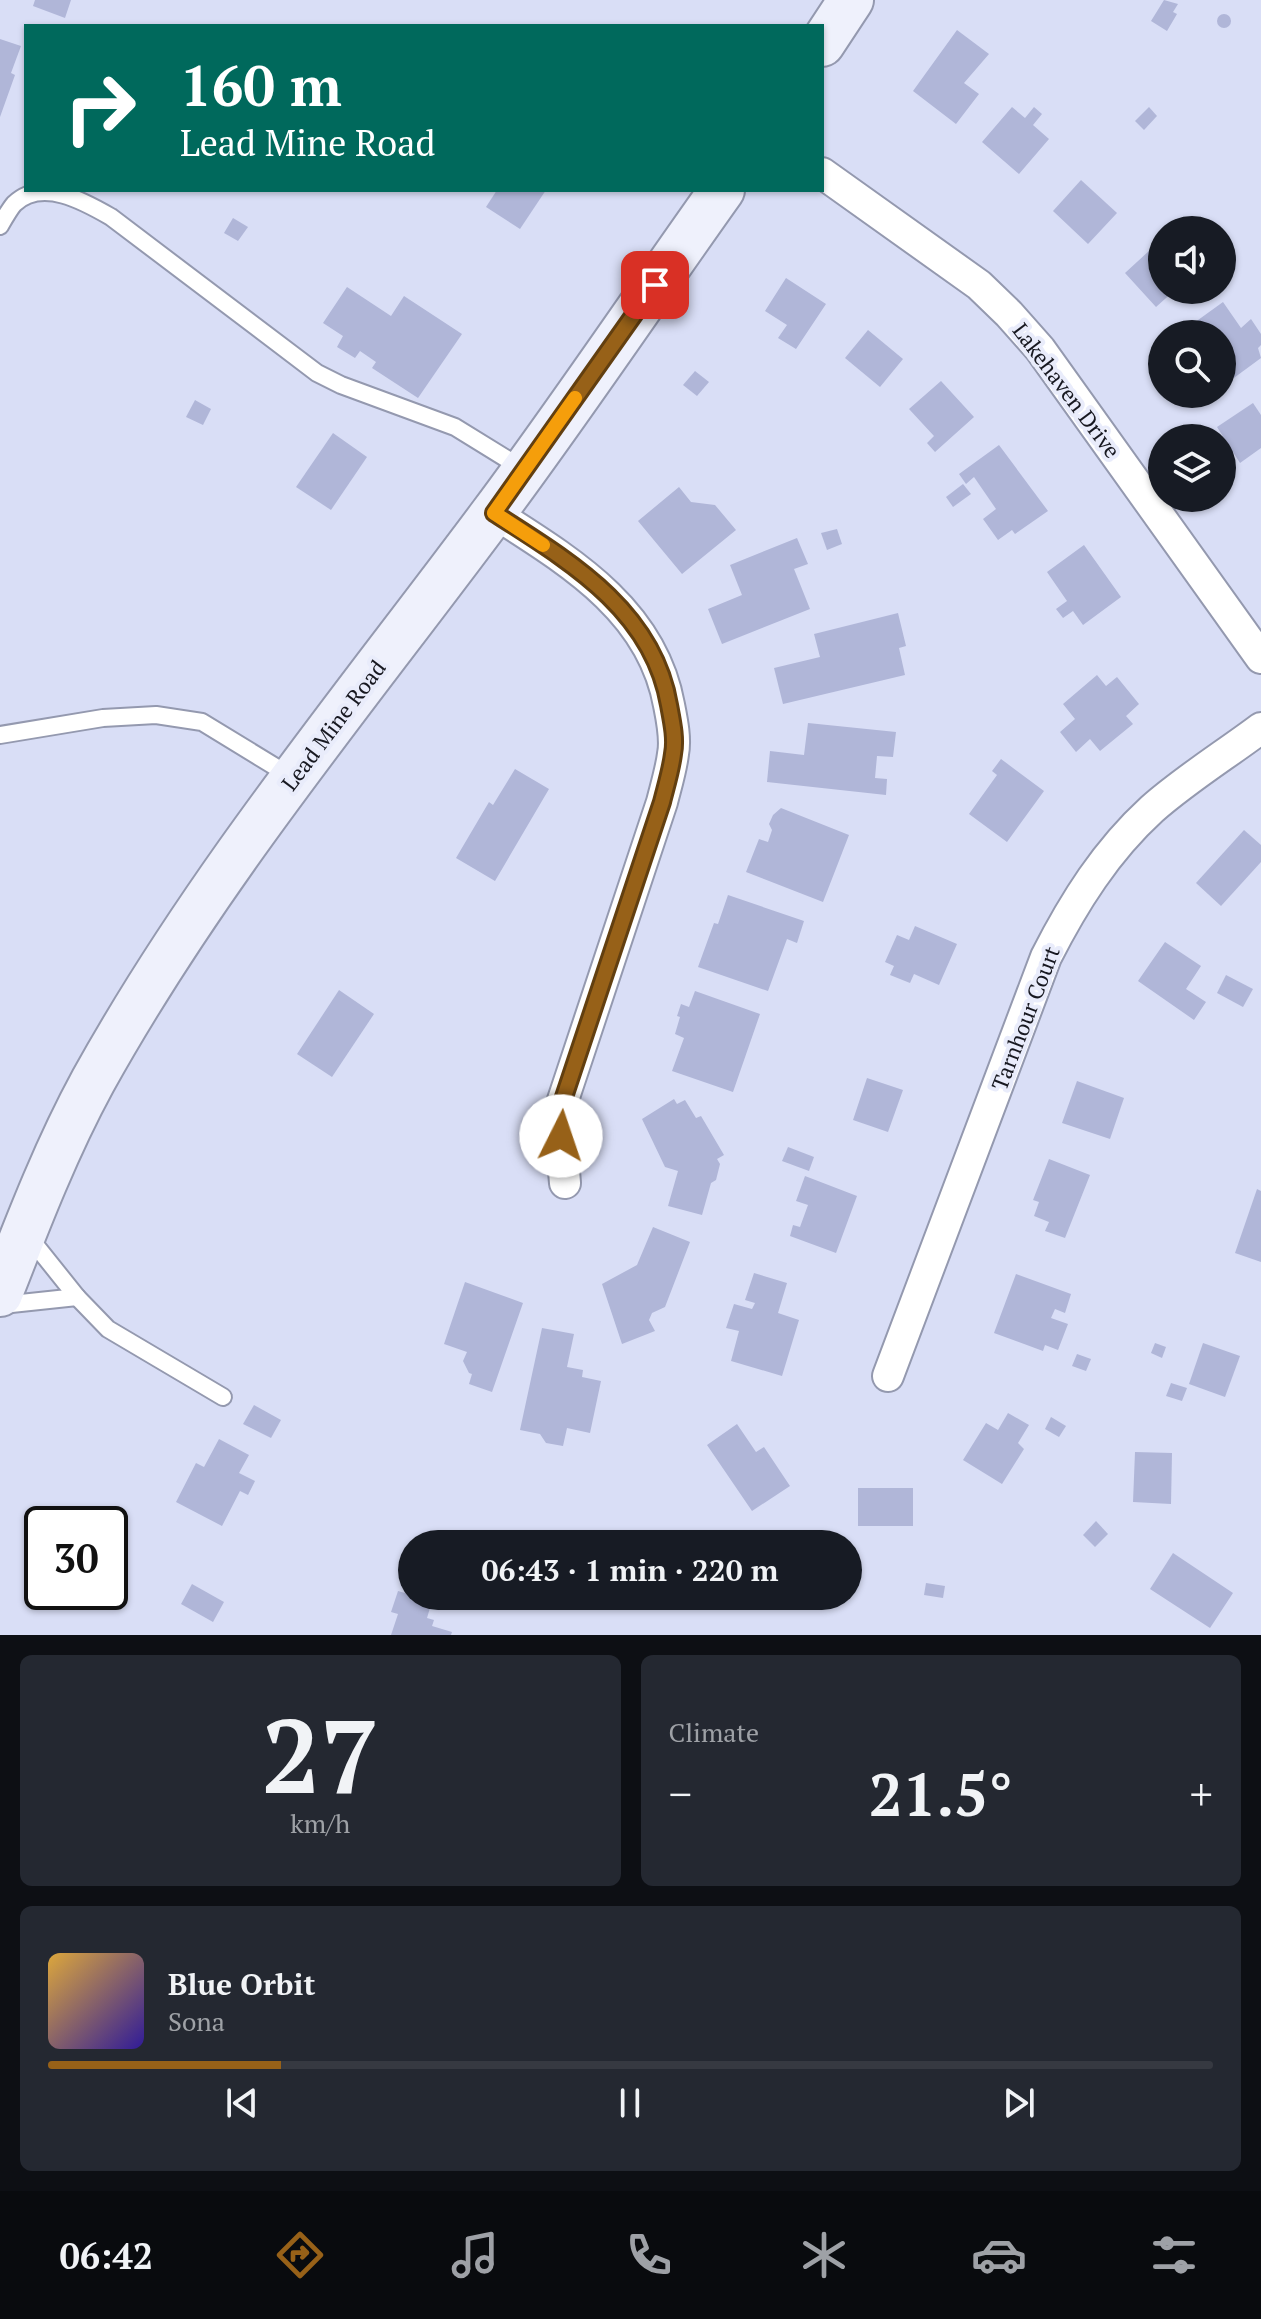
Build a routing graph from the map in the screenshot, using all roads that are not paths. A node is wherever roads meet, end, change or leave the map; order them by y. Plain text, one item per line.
1 (851, 0) edge
2 (824, 41) edge
3 (824, 174) edge
4 (721, 192) edge
5 (0, 226) edge
6 (524, 470) junction
7 (494, 513) junction
8 (1261, 658) edge
9 (1261, 728) edge
10 (0, 735) edge
11 (293, 778) junction
12 (565, 1183) dead end
13 (25, 1230) junction
14 (0, 1294) edge
15 (77, 1297) junction
16 (0, 1305) edge
17 (888, 1376) dead end
18 (223, 1397) dead end

1 - 2 main road
3 - 8 street, Lakehaven Drive
4 - 6 main road, Lead Mine Road
5 - 6 lane
6 - 7 main road, Lead Mine Road
7 - 11 main road, Lead Mine Road
7 - 12 street
9 - 17 street, Tarnhour Court
10 - 11 lane
11 - 13 main road, Lead Mine Road
13 - 14 main road, Lead Mine Road
13 - 15 lane
15 - 16 lane
15 - 18 lane

